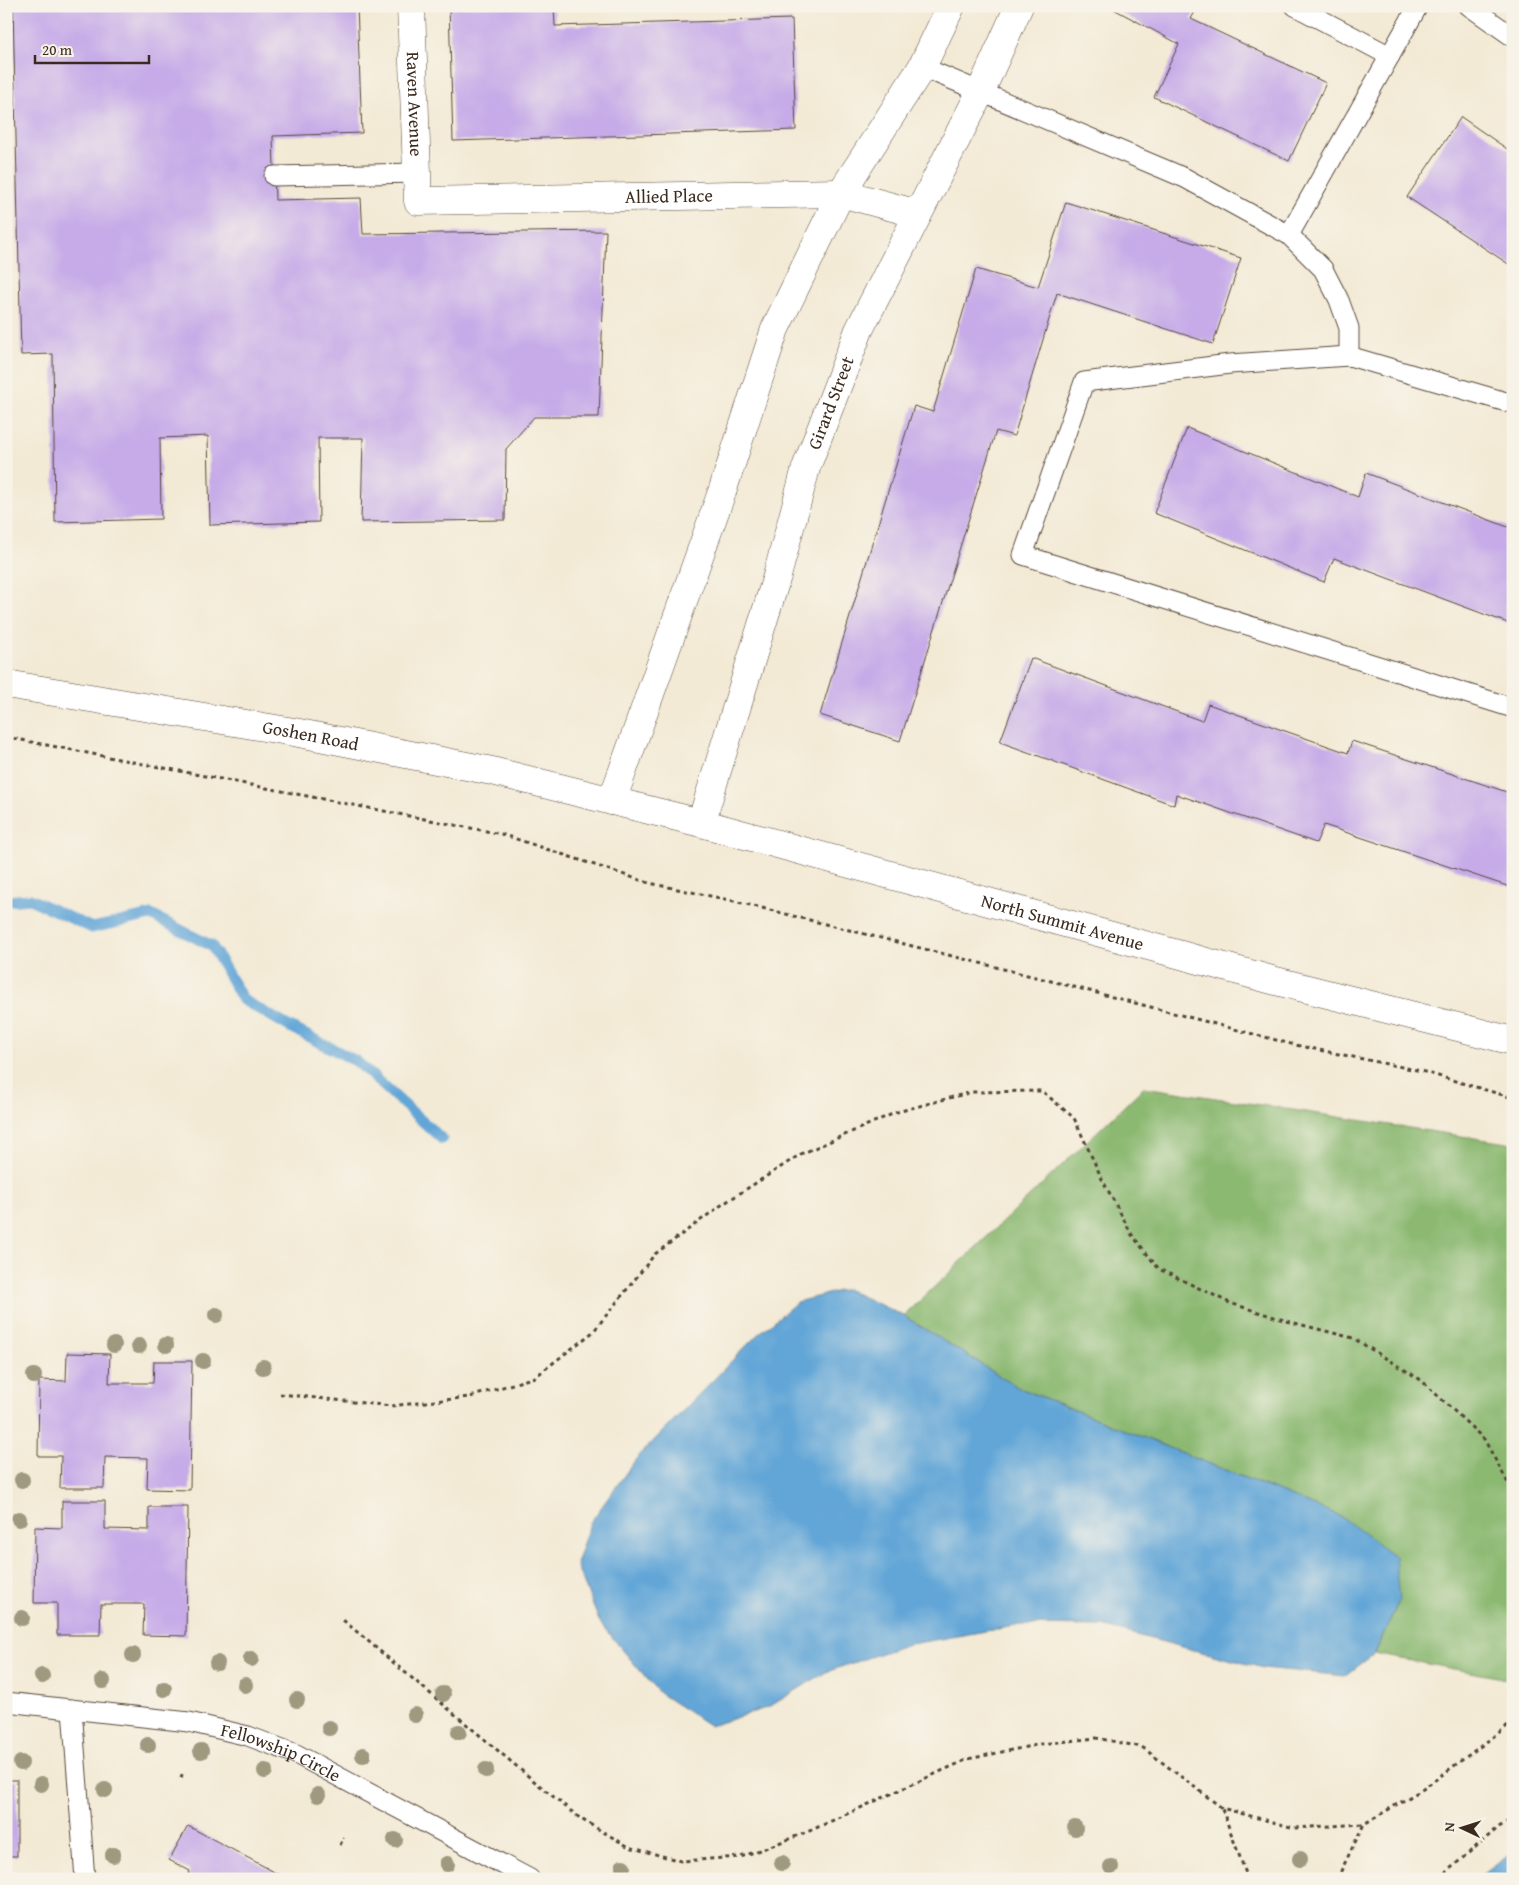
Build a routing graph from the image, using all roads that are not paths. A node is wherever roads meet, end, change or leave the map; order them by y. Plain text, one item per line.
1 (411, 6) edge
2 (951, 6) edge
3 (1019, 6) edge
4 (1295, 6) edge
5 (1418, 6) edge
6 (1469, 6) edge
7 (1513, 37) edge
8 (1390, 56) junction
9 (922, 67) junction
10 (980, 93) junction
11 (417, 174) junction
12 (274, 176) dead end
13 (841, 193) junction
14 (418, 201) joint
15 (918, 214) junction
16 (1289, 235) junction
17 (1348, 356) junction
18 (1513, 404) edge
19 (6, 684) edge
20 (1513, 708) edge
21 (612, 801) junction
22 (701, 823) junction
23 (1513, 1041) edge
24 (6, 1702) edge
25 (72, 1709) junction
26 (85, 1879) edge
27 (530, 1879) edge

1 - 11 street, Raven Avenue
2 - 9 street
3 - 10 street, Girard Street
4 - 8 lane
5 - 8 lane
6 - 7 lane
8 - 16 lane
9 - 10 lane
9 - 13 street
10 - 15 street, Girard Street
10 - 16 lane
11 - 12 lane
11 - 14 street, Raven Avenue
13 - 14 street, Allied Place
13 - 15 street, Allied Place
13 - 21 street
15 - 22 street, Girard Street
16 - 17 lane
17 - 18 lane
17 - 20 lane
19 - 21 street, Goshen Road
21 - 22 street, North Summit Avenue
22 - 23 street, North Summit Avenue
24 - 25 lane, Fellowship Circle
25 - 26 lane
25 - 27 lane, Fellowship Circle

